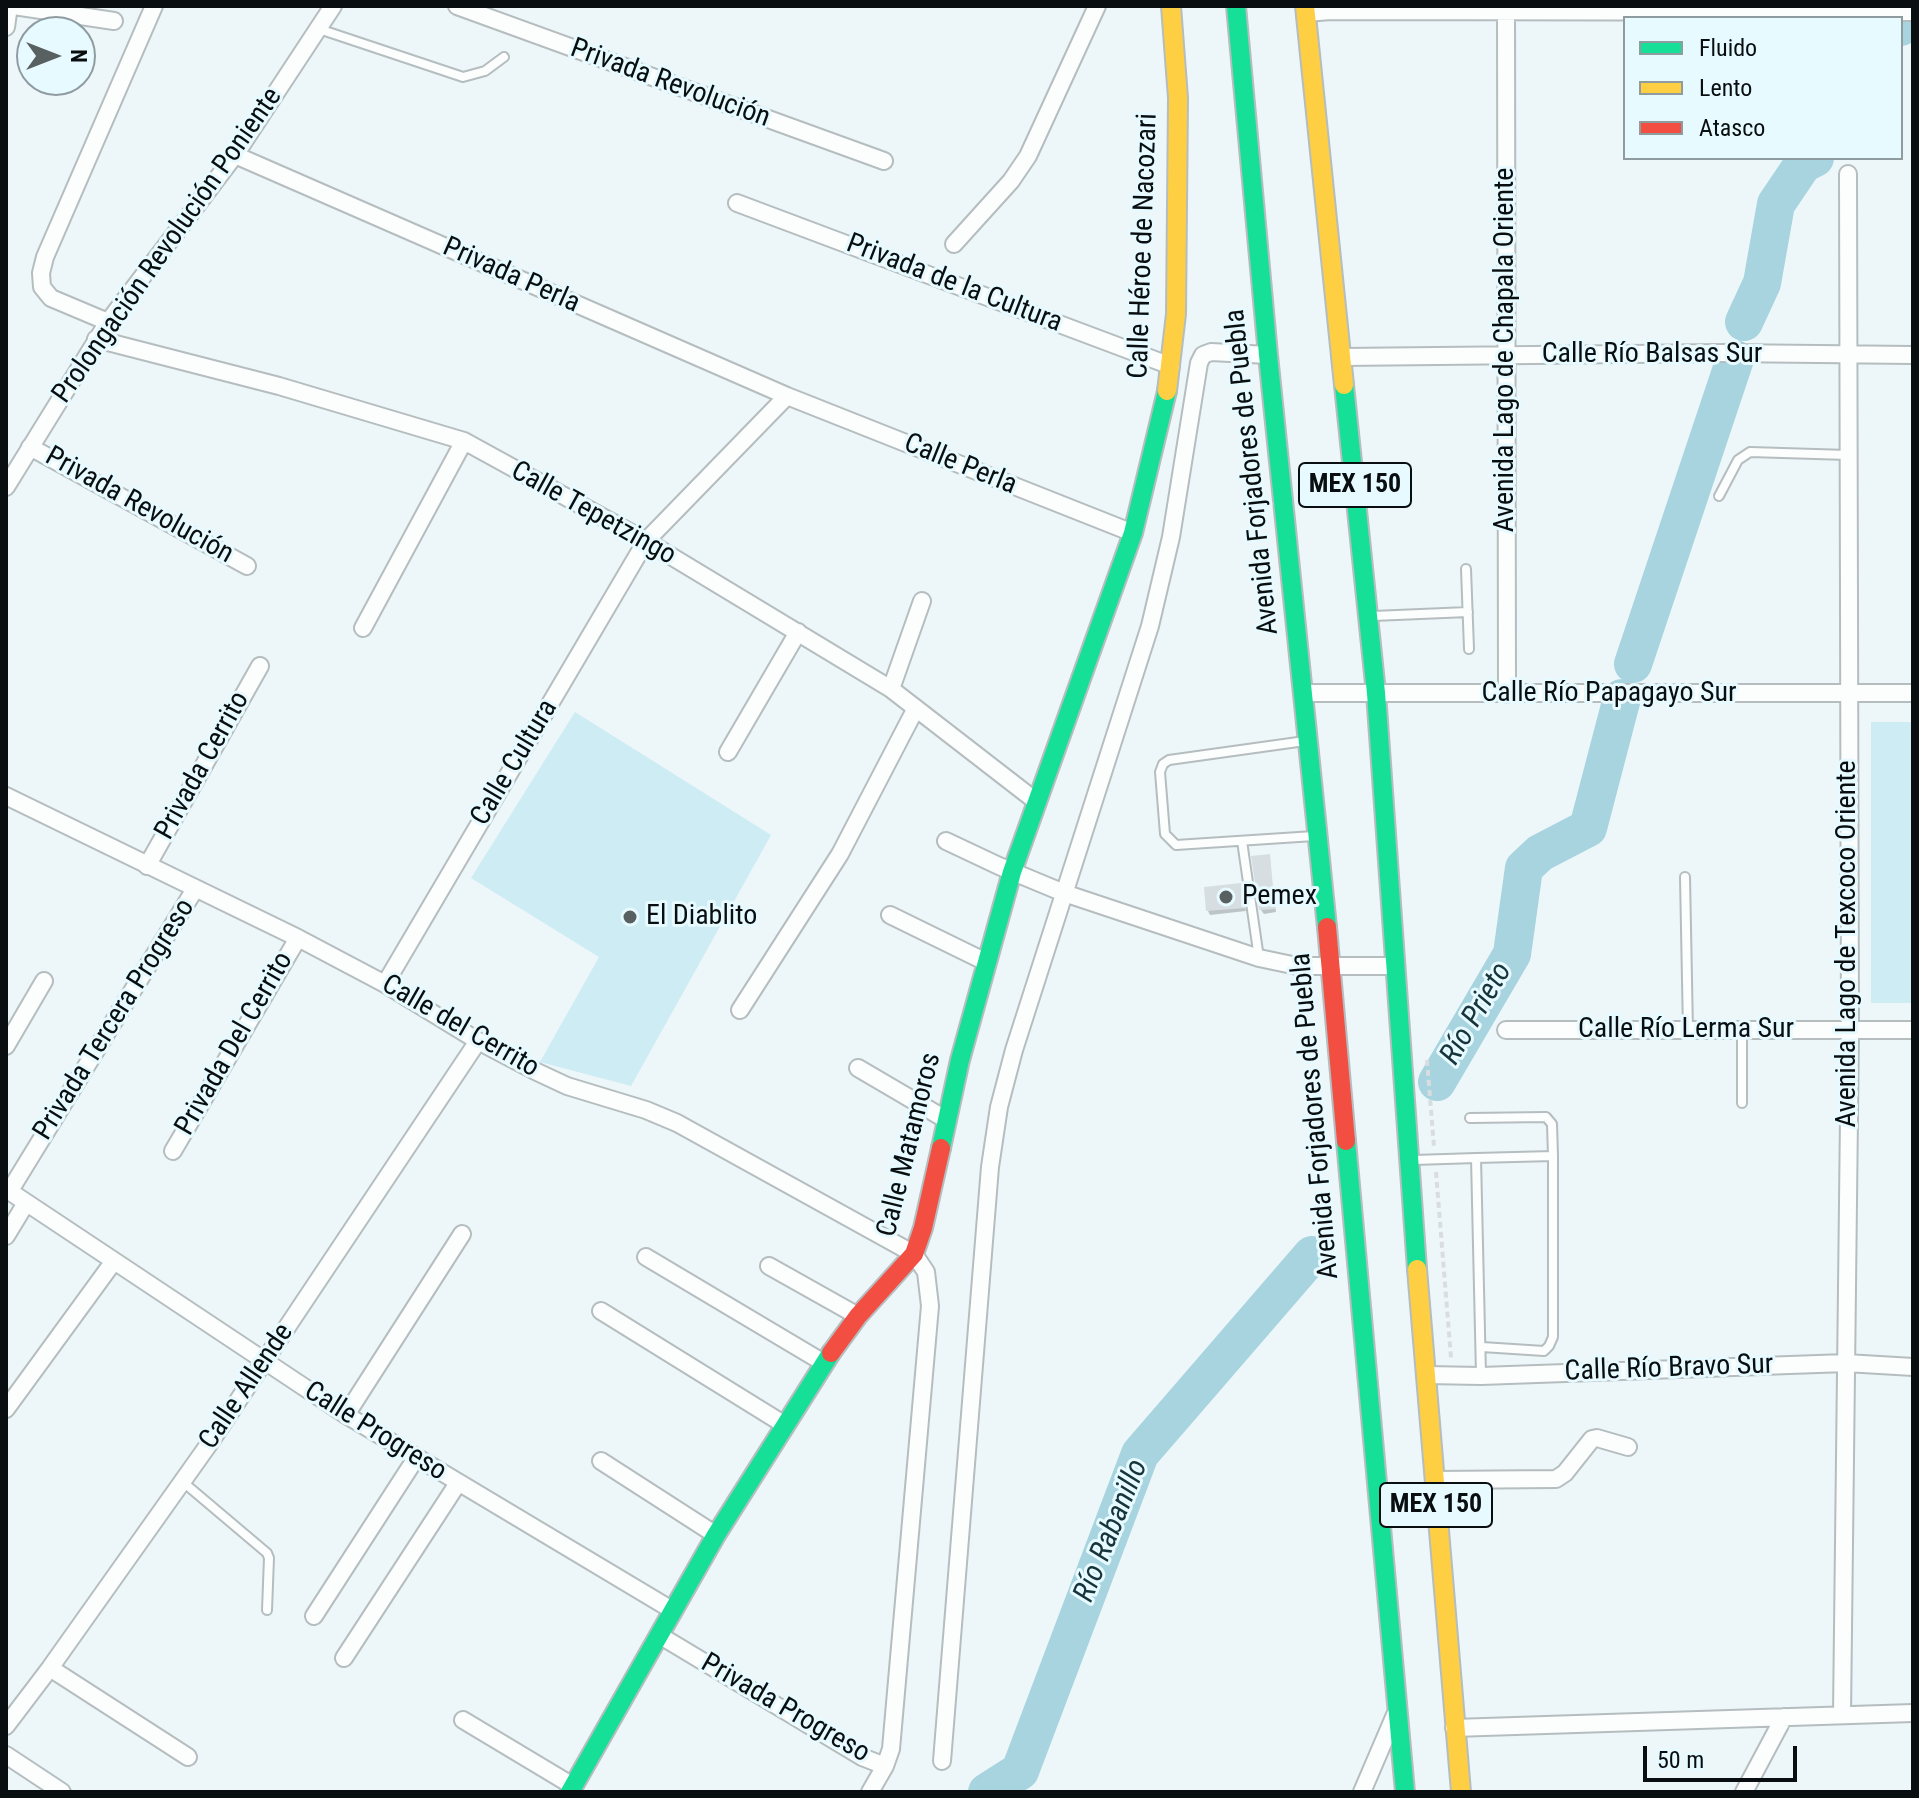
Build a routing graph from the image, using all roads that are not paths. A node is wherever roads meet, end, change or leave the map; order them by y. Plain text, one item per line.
1 (12, 6) edge
2 (154, 6) edge
3 (333, 6) edge
4 (457, 6) edge
5 (1097, 6) edge
6 (1171, 6) edge
7 (1236, 6) edge
8 (1506, 9) edge
9 (1305, 10) edge
10 (1847, 12) edge
11 (1913, 12) edge
12 (114, 21) dead end
13 (6, 27) edge
14 (317, 28) junction
15 (504, 57) dead end
16 (235, 155) junction
17 (884, 161) dead end
18 (1848, 174) dead end
19 (737, 203) dead end
20 (954, 244) dead end
21 (108, 322) junction
22 (96, 339) junction
23 (1268, 355) junction
24 (1913, 355) edge
25 (1506, 356) junction
26 (1848, 356) junction
27 (1342, 357) junction
28 (1171, 366) junction
29 (787, 396) junction
30 (464, 441) junction
31 (30, 447) junction
32 (1848, 455) junction
33 (6, 487) edge
34 (1719, 496) dead end
35 (1133, 533) junction
36 (646, 541) junction
37 (247, 566) dead end
38 (1466, 569) dead end
39 (922, 601) dead end
40 (1468, 612) junction
41 (1368, 616) junction
42 (363, 628) dead end
43 (798, 632) junction
44 (1469, 649) dead end
45 (260, 666) dead end
46 (891, 689) junction
47 (1305, 693) junction
48 (1376, 693) junction
49 (1913, 693) edge
50 (1507, 694) junction
51 (1848, 694) junction
52 (916, 708) junction
53 (1309, 741) junction
54 (728, 752) dead end
55 (6, 796) edge
56 (1037, 802) junction
57 (1319, 835) junction
58 (946, 841) dead end
59 (1242, 841) junction
60 (147, 866) junction
61 (1012, 872) junction
62 (1685, 877) dead end
63 (195, 889) junction
64 (1064, 893) junction
65 (890, 915) dead end
66 (298, 938) junction
67 (1259, 958) junction
68 (986, 962) junction
69 (1396, 966) junction
70 (1330, 967) junction
71 (44, 981) dead end
72 (385, 984) junction
73 (740, 1010) dead end
74 (1506, 1030) dead end
75 (1913, 1030) edge
76 (1688, 1031) junction
77 (1742, 1031) junction
78 (1850, 1031) junction
79 (478, 1041) junction
80 (6, 1046) edge
81 (858, 1068) dead end
82 (1742, 1103) dead end
83 (1470, 1118) dead end
84 (945, 1119) junction
85 (173, 1151) dead end
86 (1553, 1156) junction
87 (1476, 1158) junction
88 (1410, 1161) junction
89 (8, 1190) edge
90 (26, 1203) junction
91 (462, 1234) dead end
92 (6, 1236) edge
93 (914, 1254) junction
94 (646, 1257) dead end
95 (114, 1261) junction
96 (769, 1266) dead end
97 (601, 1311) dead end
98 (858, 1316) junction
99 (1482, 1347) junction
100 (264, 1363) junction
101 (824, 1363) junction
102 (1846, 1363) junction
103 (1913, 1367) edge
104 (1426, 1375) junction
105 (1481, 1376) junction
106 (6, 1409) edge
107 (346, 1415) junction
108 (785, 1425) junction
109 (1628, 1447) dead end
110 (416, 1458) junction
111 (601, 1461) dead end
112 (1434, 1480) junction
113 (183, 1482) junction
114 (458, 1483) junction
115 (716, 1535) junction
116 (267, 1610) dead end
117 (672, 1610) junction
118 (314, 1616) dead end
119 (659, 1635) junction
120 (344, 1658) dead end
121 (50, 1668) junction
122 (1397, 1710) junction
123 (1913, 1713) edge
124 (1842, 1714) junction
125 (1784, 1717) junction
126 (463, 1720) dead end
127 (6, 1726) edge
128 (1454, 1728) junction
129 (6, 1755) edge
130 (188, 1757) dead end
131 (942, 1761) dead end
132 (885, 1766) junction
133 (572, 1789) edge
134 (62, 1792) edge
135 (870, 1792) edge
136 (1362, 1792) edge
137 (1405, 1792) edge
138 (1461, 1792) edge
139 (1744, 1792) edge

1 - 12 street
1 - 13 street
2 - 21 street
3 - 14 street, Prolongación Revolución Poniente
4 - 17 street, Privada Revolución
5 - 20 street, Privada de la Cultura
6 - 28 main road, Calle Héroe de Nacozari
7 - 23 main road, Avenida Forjadores de Puebla / MEX 150
8 - 9 street
8 - 10 street
8 - 25 street, Avenida Lago de Chapala Oriente
9 - 27 main road, MEX 150
10 - 11 street
14 - 15 lane
14 - 16 street, Prolongación Revolución Poniente
16 - 21 street, Prolongación Revolución Poniente
16 - 29 street, Privada Perla
18 - 26 street, Avenida Lago de Texcoco Oriente
19 - 28 street, Privada de la Cultura
21 - 22 street, Prolongación Revolución Poniente
22 - 30 street, Calle Tepetzingo
22 - 31 street, Prolongación Revolución Poniente
23 - 47 main road, Avenida Forjadores de Puebla / MEX 150
23 - 64 street
24 - 26 street, Calle Río Balsas Sur
25 - 26 street, Calle Río Balsas Sur
25 - 27 street, Calle Río Balsas Sur
25 - 50 street, Avenida Lago de Chapala Oriente
26 - 32 street, Avenida Lago de Texcoco Oriente
27 - 41 main road, MEX 150
28 - 35 main road, Calle Héroe de Nacozari
29 - 35 street, Calle Perla
29 - 36 street, Calle Cultura
30 - 36 street, Calle Tepetzingo
30 - 42 street
31 - 33 street, Prolongación Revolución Poniente
31 - 37 street, Privada Revolución
32 - 34 lane
32 - 51 street, Avenida Lago de Texcoco Oriente
35 - 56 main road, Calle Matamoros
36 - 43 street, Calle Tepetzingo
36 - 72 street, Calle Cultura
38 - 40 lane
39 - 46 street
40 - 41 lane
40 - 44 lane
41 - 48 main road, MEX 150
43 - 46 street, Calle Tepetzingo
43 - 54 street
45 - 60 street, Privada Cerrito
46 - 52 street, Calle Tepetzingo
47 - 48 street, Calle Río Papagayo Sur
47 - 53 main road, Avenida Forjadores de Puebla / MEX 150
48 - 50 street, Calle Río Papagayo Sur
48 - 69 main road, MEX 150
49 - 51 street, Calle Río Papagayo Sur
50 - 51 street, Calle Río Papagayo Sur
51 - 78 street, Avenida Lago de Texcoco Oriente
52 - 56 street, Calle Tepetzingo
52 - 73 street
53 - 57 main road, Avenida Forjadores de Puebla / MEX 150
53 - 59 lane
55 - 60 street, Calle del Cerrito
56 - 61 main road, Calle Matamoros
57 - 59 lane
57 - 70 main road, Avenida Forjadores de Puebla / MEX 150
58 - 61 street
59 - 67 lane
60 - 63 street, Calle del Cerrito
61 - 64 street
61 - 68 main road, Calle Matamoros
62 - 76 lane
63 - 66 street, Calle del Cerrito
63 - 89 street, Privada Tercera Progreso
64 - 67 street
64 - 131 street
65 - 68 street
66 - 72 street, Calle del Cerrito
66 - 85 street, Privada Del Cerrito
67 - 70 street
68 - 84 main road, Calle Matamoros
69 - 70 street
69 - 88 main road, MEX 150
70 - 122 main road, Avenida Forjadores de Puebla / MEX 150
71 - 80 street
72 - 79 street, Calle del Cerrito
74 - 76 street, Calle Río Lerma Sur
75 - 78 street, Calle Río Lerma Sur
76 - 77 street, Calle Río Lerma Sur
77 - 78 street, Calle Río Lerma Sur
77 - 82 lane
78 - 102 street, Avenida Lago de Texcoco Oriente
79 - 93 street, Calle del Cerrito
79 - 100 street, Calle Allende
81 - 84 street
83 - 86 lane
84 - 93 main road, Calle Matamoros
86 - 87 lane
86 - 99 lane
87 - 88 lane
87 - 99 lane
88 - 104 main road, MEX 150
89 - 90 street, Calle Progreso
90 - 92 street
90 - 95 street, Calle Progreso
91 - 107 street
93 - 98 main road, Calle Matamoros
93 - 132 street
94 - 101 street
95 - 100 street, Calle Progreso
95 - 106 street
96 - 98 street
97 - 108 street
98 - 101 main road, Calle Matamoros
99 - 105 lane
100 - 107 street, Calle Progreso
100 - 113 street, Calle Allende
101 - 108 main road, Calle Matamoros
102 - 103 street, Calle Río Bravo Sur
102 - 105 street, Calle Río Bravo Sur
102 - 124 street, Avenida Lago de Texcoco Oriente
104 - 105 street, Calle Río Bravo Sur
104 - 112 main road, MEX 150
107 - 110 street, Calle Progreso
108 - 115 main road, Calle Matamoros
109 - 112 street
110 - 114 street, Calle Progreso
110 - 118 street
111 - 115 street
112 - 128 main road, MEX 150
113 - 116 lane
113 - 121 street, Calle Allende
114 - 117 street, Calle Progreso
114 - 120 street
115 - 117 main road, Calle Matamoros
117 - 119 main road, Calle Matamoros
119 - 132 street, Privada Progreso
119 - 133 main road, Calle Matamoros
121 - 127 street, Calle Allende
121 - 130 street
122 - 136 street
122 - 137 main road, Avenida Forjadores de Puebla / MEX 150
123 - 124 street
124 - 125 street
125 - 128 street
125 - 139 street
126 - 133 street
128 - 138 main road, MEX 150
129 - 134 street
132 - 135 street, Privada Progreso

